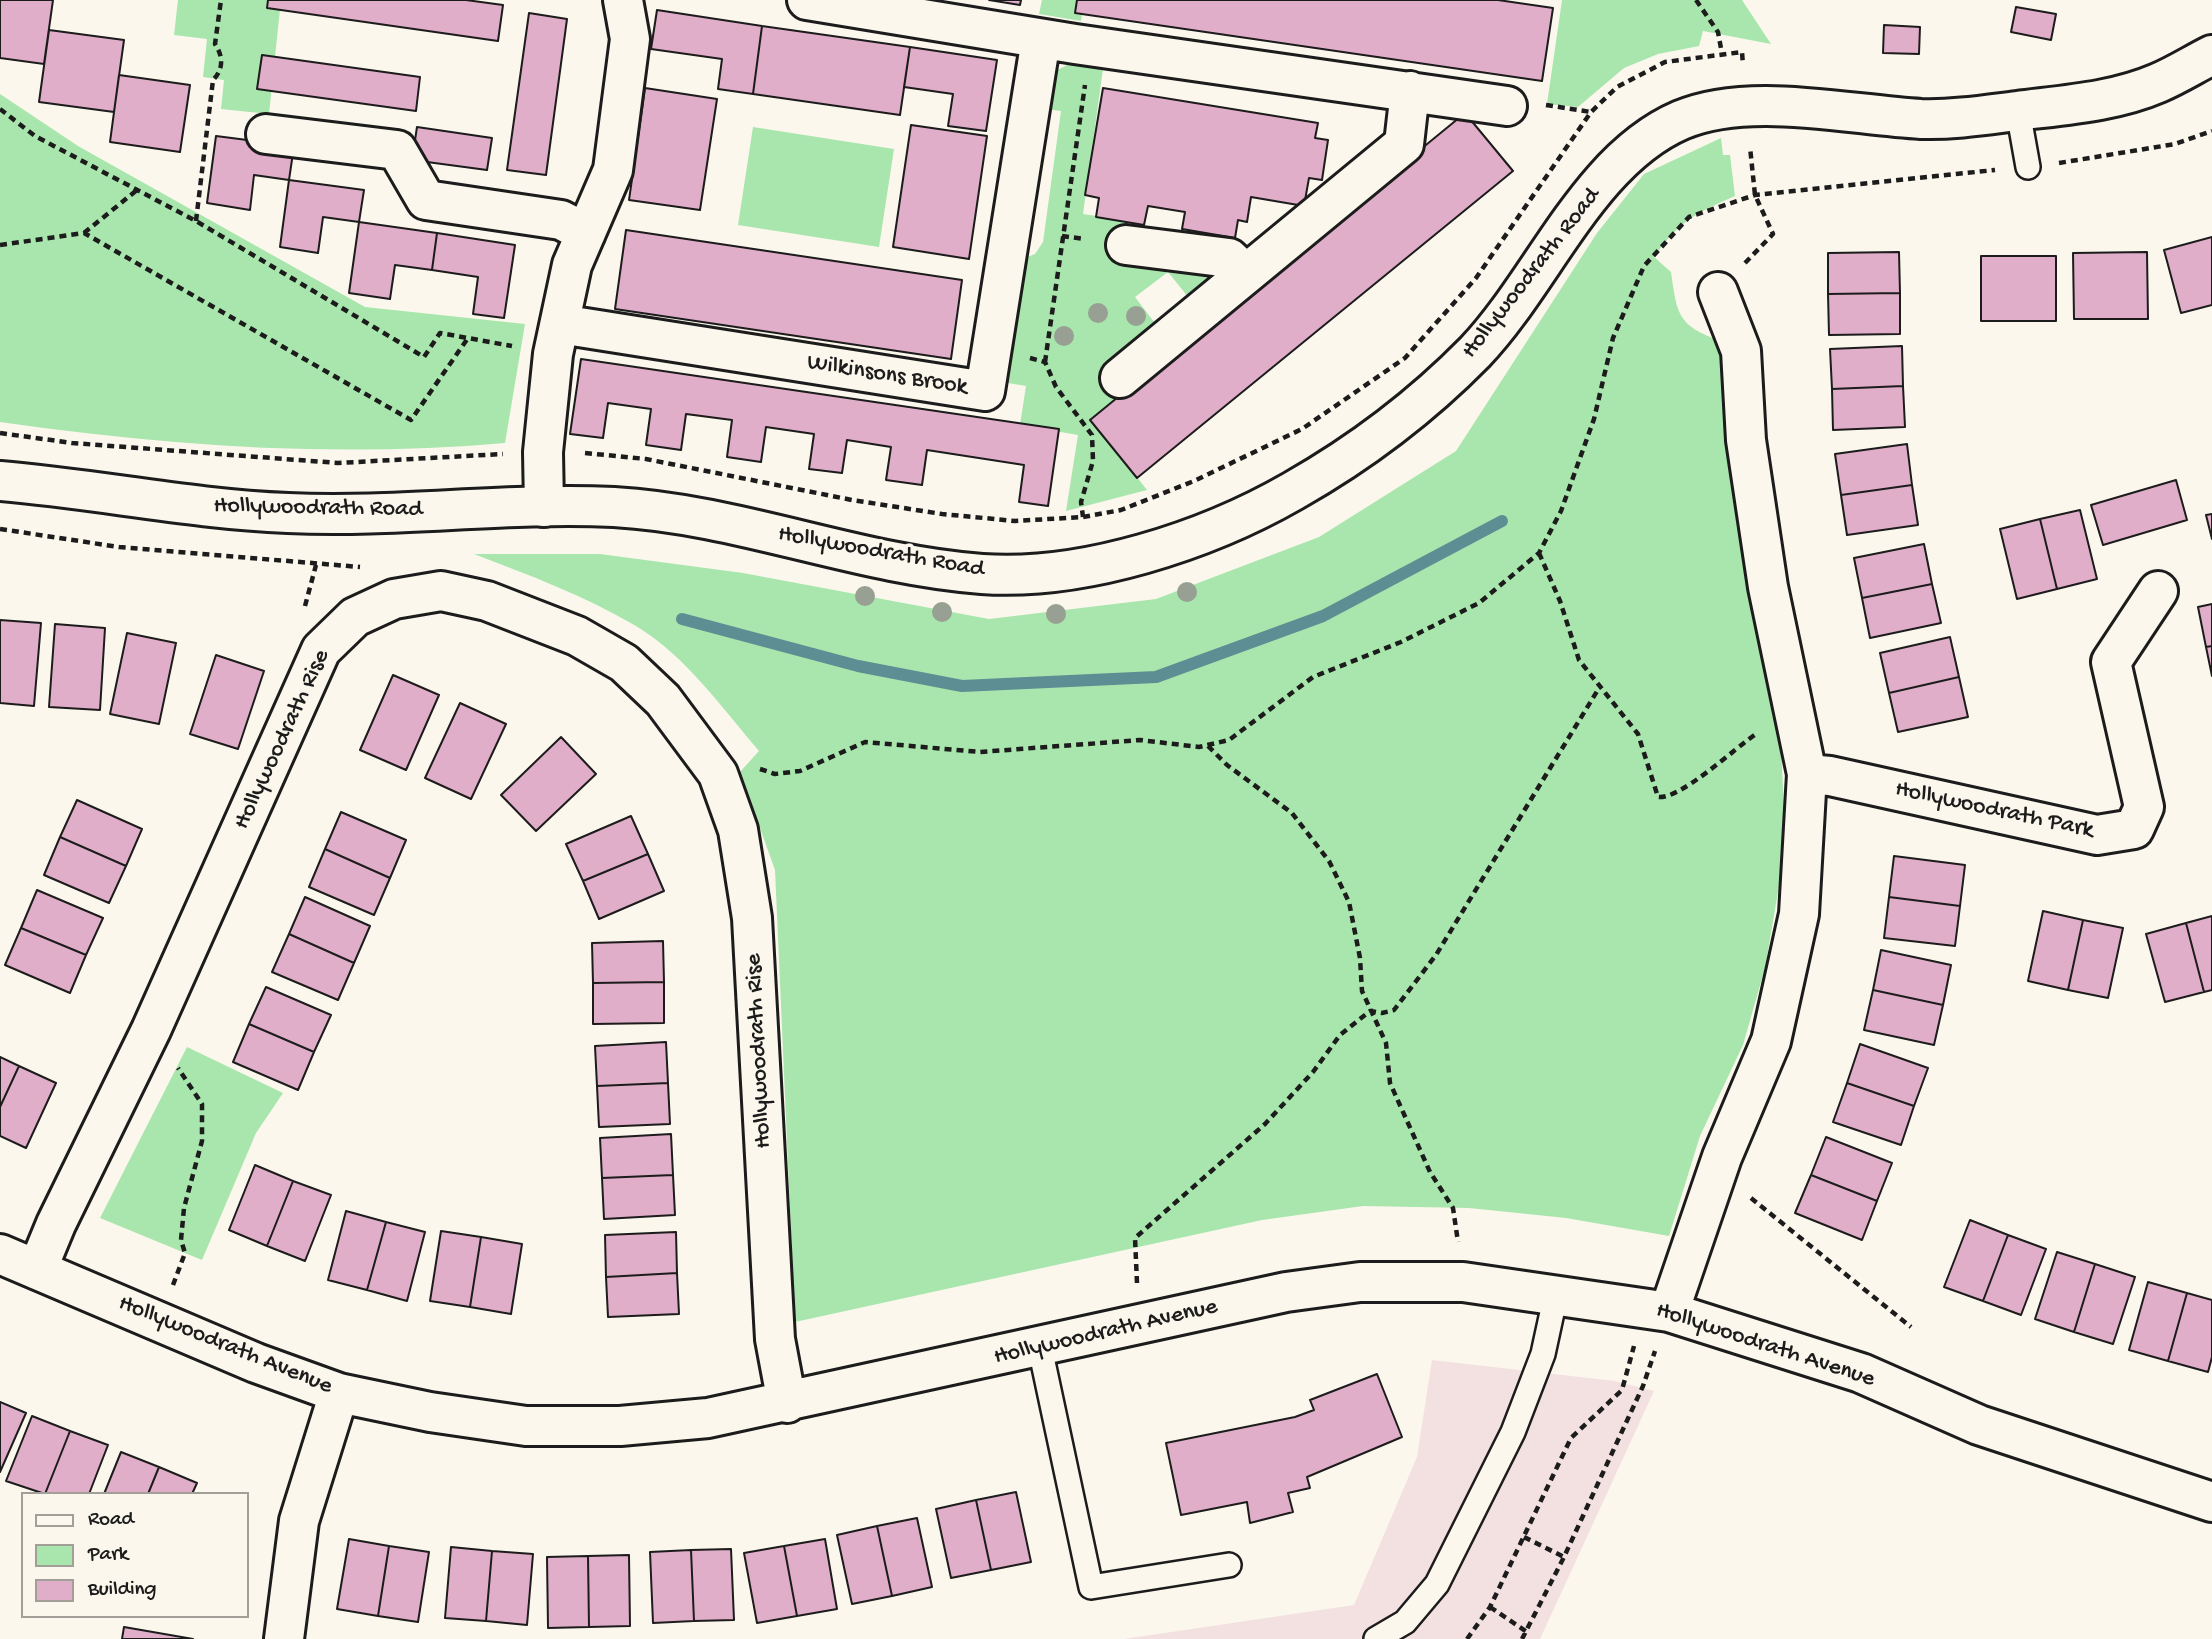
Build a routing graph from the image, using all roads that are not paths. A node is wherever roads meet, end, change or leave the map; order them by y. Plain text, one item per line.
1 (623, 0) edge
2 (807, 0) edge
3 (1058, 42) junction
4 (2212, 55) edge
5 (1410, 91) junction
6 (1507, 106) dead end
7 (2018, 111) junction
8 (266, 134) dead end
9 (2028, 167) road end
10 (586, 233) junction
11 (1126, 245) dead end
12 (1246, 274) junction
13 (1718, 292) road end
14 (556, 339) junction
15 (1120, 378) dead end
16 (0, 481) edge
17 (544, 507) junction
18 (2158, 592) dead end
19 (1807, 775) junction
20 (0, 1254) edge
21 (37, 1270) junction
22 (1556, 1294) junction
23 (1669, 1312) junction
24 (1040, 1348) junction
25 (339, 1393) junction
26 (787, 1404) junction
27 (2212, 1502) edge
28 (1229, 1565) dead end
29 (284, 1639) edge
30 (1376, 1639) edge

1 - 10 street
2 - 3 street
3 - 5 street
3 - 14 street, Wilkinsons Brook
4 - 7 street, Hollywoodrath Road
5 - 6 street
5 - 12 street
7 - 9 lane
7 - 17 street, Hollywoodrath Road
8 - 10 street
10 - 14 street
11 - 12 street
12 - 15 street
13 - 19 street
14 - 17 street
16 - 17 street, Hollywoodrath Road
18 - 19 street, Hollywoodrath Park
19 - 23 street
20 - 21 street, Hollywoodrath Avenue
21 - 25 street, Hollywoodrath Avenue
21 - 26 street, Hollywoodrath Rise
22 - 23 street, Hollywoodrath Avenue
22 - 24 street, Hollywoodrath Avenue
22 - 30 lane
23 - 27 street, Hollywoodrath Avenue
24 - 26 street, Hollywoodrath Avenue
24 - 28 lane
25 - 26 street, Hollywoodrath Avenue
25 - 29 street

